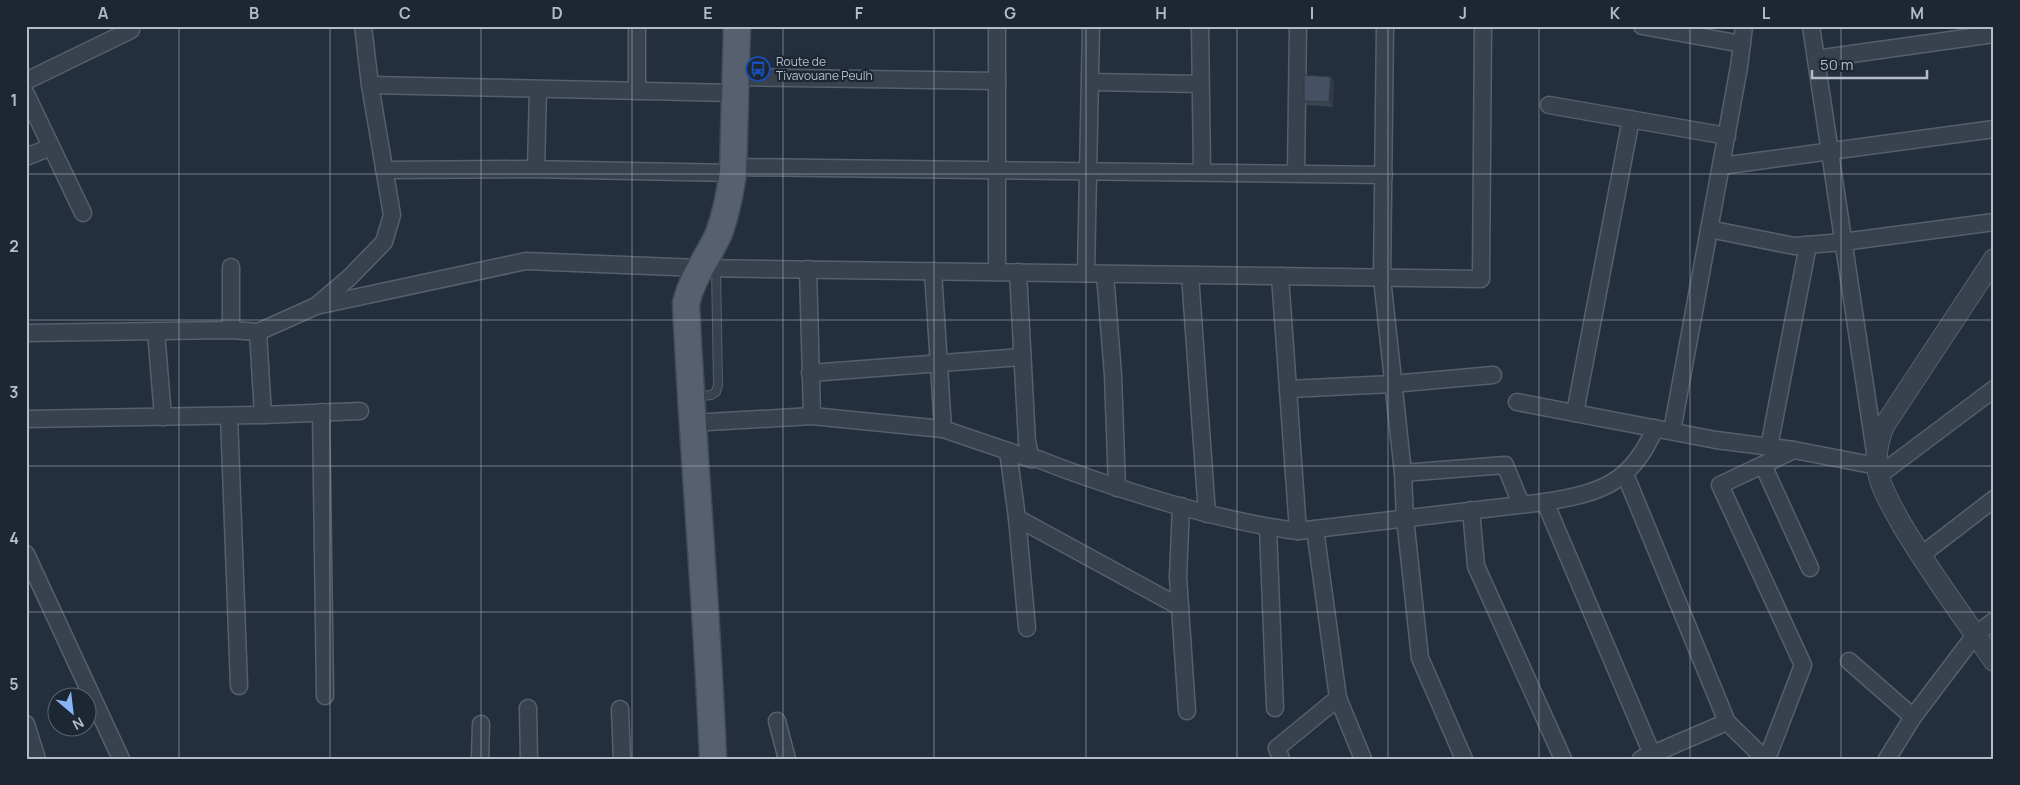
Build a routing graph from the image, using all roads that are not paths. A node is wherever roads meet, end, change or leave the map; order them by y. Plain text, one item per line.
1 (363, 26) edge
2 (637, 26) edge
3 (736, 26) edge
4 (997, 26) edge
5 (1091, 26) edge
6 (1200, 26) edge
7 (1298, 26) edge
8 (1385, 26) edge
9 (1484, 26) edge
10 (1642, 26) edge
11 (1744, 26) edge
12 (1811, 26) edge
13 (131, 30) dead end
14 (1994, 34) edge
15 (1742, 44) junction
16 (1816, 59) junction
17 (997, 81) junction
18 (26, 82) edge
19 (1090, 82) junction
20 (1200, 84) junction
21 (370, 85) junction
22 (735, 85) junction
23 (538, 89) junction
24 (637, 91) junction
25 (26, 94) edge
26 (1549, 105) dead end
27 (1631, 120) junction
28 (1994, 128) edge
29 (1726, 136) junction
30 (51, 147) junction
31 (1830, 151) junction
32 (26, 157) edge
33 (1721, 166) junction
34 (536, 169) junction
35 (384, 170) junction
36 (733, 170) junction
37 (997, 171) junction
38 (1088, 172) junction
39 (1202, 172) junction
40 (1296, 172) junction
41 (1384, 174) junction
42 (83, 213) dead end
43 (1994, 222) edge
44 (1709, 229) junction
45 (1843, 242) junction
46 (1808, 245) junction
47 (1994, 260) edge
48 (231, 267) dead end
49 (707, 268) junction
50 (808, 270) junction
51 (934, 271) junction
52 (997, 272) junction
53 (1018, 272) junction
54 (1086, 273) junction
55 (1105, 274) junction
56 (1190, 275) junction
57 (1280, 276) junction
58 (1382, 278) junction
59 (316, 306) junction
60 (231, 330) junction
61 (156, 331) junction
62 (26, 332) edge
63 (258, 332) junction
64 (1022, 357) junction
65 (939, 363) junction
66 (810, 373) junction
67 (1493, 375) dead end
68 (1392, 384) junction
69 (1994, 388) edge
70 (1288, 389) junction
71 (1516, 402) dead end
72 (360, 411) dead end
73 (320, 412) junction
74 (1575, 413) junction
75 (263, 415) junction
76 (229, 416) junction
77 (812, 416) junction
78 (162, 417) junction
79 (26, 418) edge
80 (691, 423) junction
81 (1655, 428) junction
82 (943, 429) junction
83 (1672, 431) junction
84 (1769, 447) junction
85 (1794, 450) junction
86 (1008, 451) junction
87 (1031, 459) junction
88 (1762, 465) junction
89 (1877, 466) junction
90 (1403, 472) junction
91 (1625, 474) junction
92 (1117, 488) junction
93 (1994, 499) edge
94 (1545, 502) junction
95 (1521, 504) junction
96 (1181, 506) junction
97 (1471, 510) junction
98 (1207, 514) junction
99 (1017, 518) junction
100 (1405, 518) junction
101 (1268, 528) junction
102 (1315, 529) junction
103 (1298, 531) junction
104 (26, 554) edge
105 (1920, 556) junction
106 (1810, 568) dead end
107 (1180, 607) junction
108 (1994, 621) edge
109 (1027, 628) dead end
110 (1975, 635) junction
111 (1849, 661) dead end
112 (1994, 661) edge
113 (239, 686) dead end
114 (325, 696) dead end
115 (1338, 698) junction
116 (528, 708) dead end
117 (1275, 708) dead end
118 (620, 710) dead end
119 (1187, 712) dead end
120 (1913, 716) junction
121 (778, 720) dead end
122 (1726, 722) junction
123 (26, 724) edge
124 (481, 724) dead end
125 (1652, 756) edge
126 (37, 759) edge
127 (121, 759) edge
128 (480, 759) edge
129 (529, 759) edge
130 (622, 759) edge
131 (713, 759) edge
132 (787, 759) edge
133 (1281, 759) edge
134 (1363, 759) edge
135 (1464, 759) edge
136 (1563, 759) edge
137 (1766, 759) edge
138 (1887, 759) edge

1 - 21 street
2 - 24 street
3 - 22 main road
4 - 17 street
5 - 19 street
6 - 20 street
7 - 40 street
8 - 41 street
9 - 58 street
10 - 15 street
11 - 15 street
12 - 16 street
13 - 18 street
14 - 16 street
15 - 29 street
16 - 31 street
17 - 22 street
17 - 37 street
19 - 20 street
19 - 38 street
20 - 39 street
21 - 23 street
21 - 35 street
22 - 24 street
22 - 36 main road
23 - 24 street
23 - 34 street
25 - 30 street
26 - 27 street
27 - 29 street
27 - 74 street
28 - 31 street
29 - 33 street
30 - 32 street
30 - 42 street
31 - 33 street
31 - 45 street
33 - 44 street
34 - 35 street
34 - 36 street
35 - 59 street
36 - 37 street
36 - 49 main road
37 - 38 street
37 - 52 street
38 - 39 street
38 - 54 street
39 - 40 street
40 - 41 street
41 - 58 street
43 - 45 street
44 - 46 street
44 - 83 street
45 - 46 street
45 - 89 street
46 - 84 street
47 - 89 street
48 - 60 street
49 - 50 street
49 - 59 street
49 - 80 main road
50 - 51 street
50 - 66 street
51 - 52 street
51 - 65 street
52 - 53 street
53 - 54 street
53 - 64 street
54 - 55 street
55 - 56 street
55 - 92 street
56 - 57 street
56 - 98 street
57 - 58 street
57 - 70 street
58 - 68 street
59 - 63 street
60 - 61 street
60 - 63 street
61 - 62 street
61 - 78 street
63 - 75 street
64 - 65 street
64 - 87 street
65 - 66 street
65 - 82 street
66 - 77 street
67 - 68 street
68 - 70 street
68 - 90 street
69 - 89 street
70 - 103 street
71 - 74 street
72 - 73 street
73 - 75 street
73 - 114 street
74 - 81 street
75 - 76 street
76 - 78 street
76 - 113 street
77 - 80 street
77 - 82 street
78 - 79 street
80 - 131 main road
81 - 83 street
81 - 91 street
82 - 86 street
83 - 84 street
84 - 85 street
85 - 88 street
85 - 89 street
86 - 87 street
86 - 99 street
87 - 92 street
88 - 106 street
88 - 137 street
89 - 105 street
90 - 95 street
90 - 100 street
91 - 94 street
91 - 122 street
92 - 96 street
93 - 105 street
94 - 95 street
94 - 125 street
95 - 97 street
96 - 98 street
96 - 107 street
97 - 100 street
97 - 136 street
98 - 101 street
99 - 107 street
99 - 109 street
100 - 102 street
100 - 135 street
101 - 103 street
101 - 117 street
102 - 103 street
102 - 115 street
104 - 127 street
105 - 110 street
107 - 119 street
108 - 110 street
110 - 112 street
110 - 120 street
111 - 120 street
115 - 133 street
115 - 134 street
116 - 129 street
118 - 130 street
120 - 138 street
121 - 132 street
122 - 125 street
122 - 137 street
123 - 126 street
124 - 128 street

